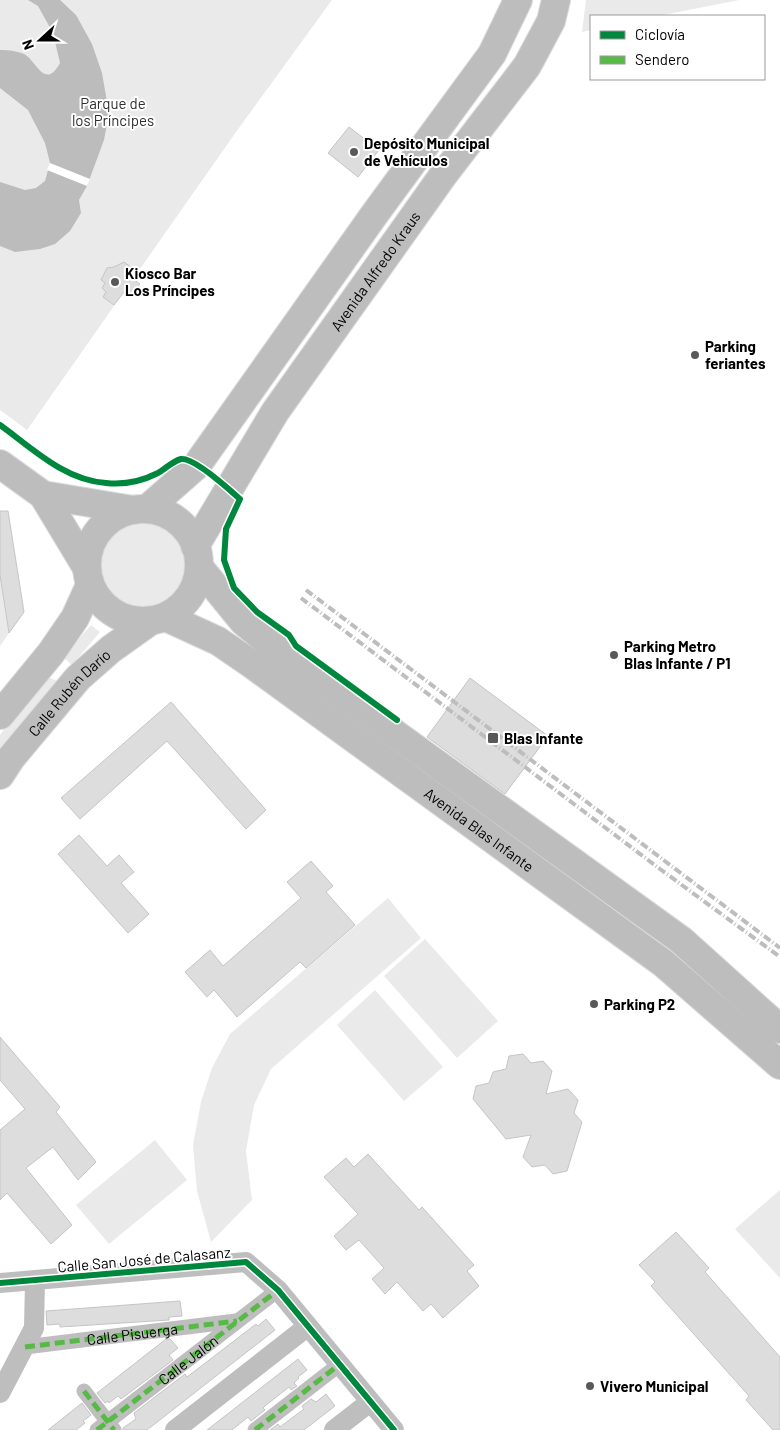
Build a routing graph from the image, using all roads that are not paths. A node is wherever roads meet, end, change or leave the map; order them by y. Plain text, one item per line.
1 (518, 0) edge
2 (556, 0) edge
3 (0, 464) edge
4 (43, 495) junction
5 (140, 509) junction
6 (197, 556) junction
7 (88, 576) junction
8 (156, 620) junction
9 (0, 715) edge
10 (0, 775) edge
11 (780, 1029) edge
12 (780, 1065) edge
13 (35, 1281) junction
14 (0, 1283) edge
15 (278, 1290) junction
16 (237, 1321) junction
17 (308, 1326) junction
18 (25, 1347) junction
19 (340, 1364) junction
20 (84, 1391) dead end
21 (0, 1393) edge
22 (370, 1402) junction
23 (106, 1427) edge
24 (176, 1430) edge
25 (255, 1430) edge
26 (334, 1430) edge
27 (394, 1430) edge

1 - 5 main road
2 - 6 main road, Avenida Alfredo Kraus
3 - 4 main road
4 - 5 main road
4 - 7 main road
5 - 6 main road
5 - 7 main road
6 - 8 main road
6 - 11 main road, Avenida Blas Infante
7 - 8 main road
7 - 9 main road
8 - 10 main road, Calle Rubén Darío
8 - 12 main road, Avenida Blas Infante
13 - 14 street, Calle San José de Calasanz
13 - 15 street, Calle San José de Calasanz
13 - 18 street
15 - 16 street, Calle Jalón
15 - 17 street, Calle San José de Calasanz
16 - 18 street, Calle Pisuerga
16 - 23 street, Calle Jalón
17 - 19 street, Calle San José de Calasanz
17 - 24 street
18 - 21 street
19 - 22 street, Calle San José de Calasanz
19 - 25 street
20 - 23 street
22 - 26 street
22 - 27 street, Calle San José de Calasanz

